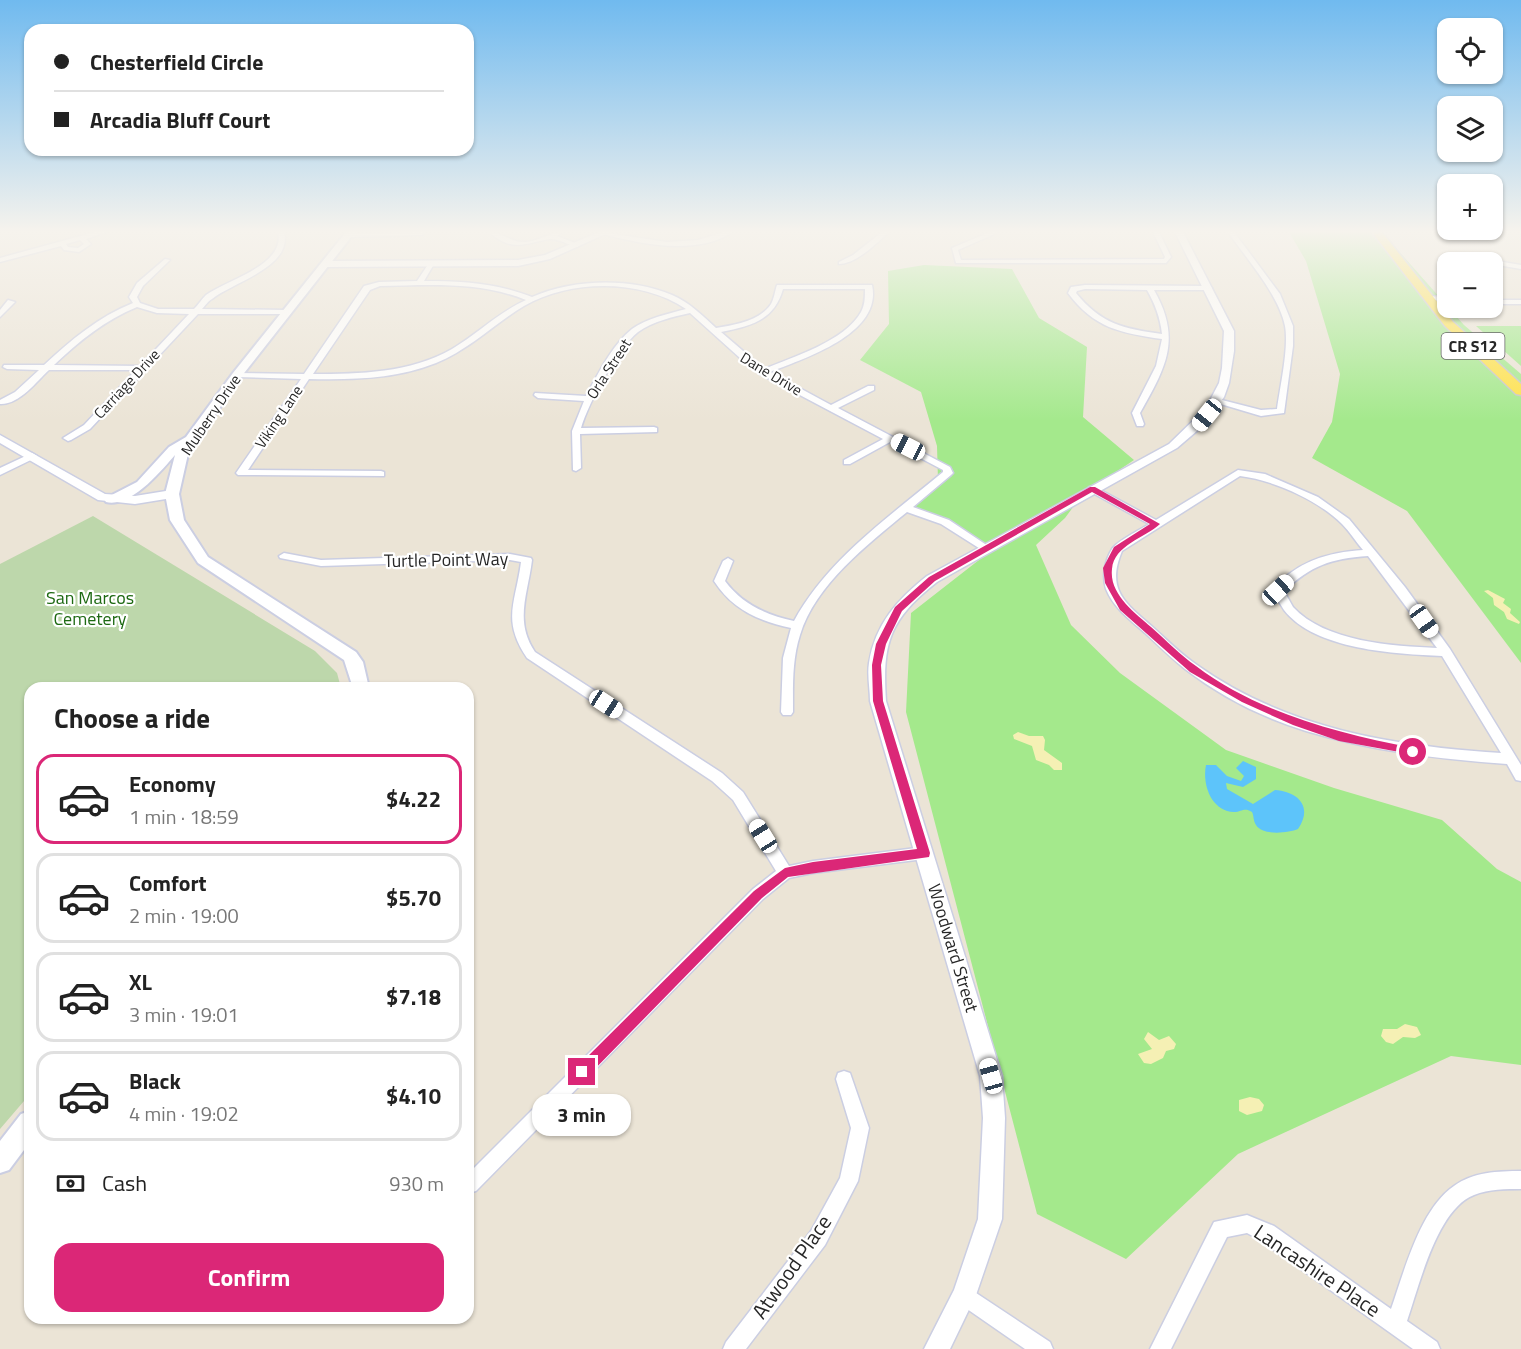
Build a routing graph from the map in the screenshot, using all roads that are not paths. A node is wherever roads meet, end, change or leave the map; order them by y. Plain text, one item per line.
1 (135, 295) edge
2 (213, 295) edge
3 (301, 295) edge
4 (362, 295) edge
5 (520, 295) edge
6 (551, 295) edge
7 (666, 295) edge
8 (777, 295) edge
9 (869, 295) edge
10 (1074, 295) edge
11 (1154, 295) edge
12 (1211, 295) edge
13 (1276, 295) edge
14 (1426, 295) edge
15 (1428, 298) junction
16 (532, 300) junction
17 (1437, 300) edge
18 (11, 302) dead end
19 (1503, 302) edge
20 (1521, 302) edge
21 (137, 304) junction
22 (692, 310) junction
23 (194, 312) junction
24 (287, 312) junction
25 (0, 315) edge
26 (1463, 318) edge
27 (714, 332) junction
28 (1167, 337) junction
29 (7, 368) dead end
30 (47, 368) junction
31 (141, 368) junction
32 (763, 372) junction
33 (237, 375) junction
34 (308, 375) junction
35 (1521, 376) edge
36 (871, 388) dead end
37 (1521, 391) edge
38 (538, 395) dead end
39 (589, 399) junction
40 (3, 402) dead end
41 (1218, 402) junction
42 (831, 408) junction
43 (1140, 424) dead end
44 (654, 430) dead end
45 (576, 431) junction
46 (194, 435) junction
47 (0, 438) edge
48 (68, 438) dead end
49 (891, 438) junction
50 (32, 456) junction
51 (847, 462) dead end
52 (576, 468) dead end
53 (0, 472) edge
54 (381, 474) dead end
55 (1092, 489) junction
56 (172, 494) junction
57 (111, 499) junction
58 (906, 508) junction
59 (1156, 524) junction
60 (986, 548) junction
61 (1370, 553) junction
62 (284, 556) dead end
63 (728, 561) dead end
64 (797, 626) junction
65 (1446, 652) junction
66 (360, 682) edge
67 (787, 712) dead end
68 (1510, 759) junction
69 (1521, 776) edge
70 (924, 853) junction
71 (785, 873) junction
72 (844, 1079) dead end
73 (24, 1131) edge
74 (0, 1161) edge
75 (1521, 1180) edge
76 (474, 1181) edge
77 (964, 1295) junction
78 (1396, 1324) junction
79 (733, 1349) edge
80 (937, 1349) edge
81 (1043, 1349) edge
82 (1160, 1349) edge
83 (1430, 1349) edge

1 - 21 street
2 - 23 street, Carriage Drive
3 - 24 main road, Mulberry Drive
4 - 34 street, Viking Lane
5 - 16 street
6 - 16 street, Dane Drive
7 - 22 street, Dane Drive
8 - 27 street
9 - 32 street
10 - 28 street
11 - 28 street
12 - 41 street, Woodward Street
13 - 41 street
14 - 15 main road, CR S12
15 - 17 street
15 - 37 main road, CR S12
16 - 34 street, Dane Drive
18 - 25 street
19 - 20 street
21 - 23 street
21 - 30 street
22 - 27 street, Dane Drive
22 - 39 street, Orla Street
23 - 24 street
23 - 31 street, Carriage Drive
24 - 33 main road, Mulberry Drive
26 - 35 main road, CR S12
27 - 32 street, Dane Drive
28 - 43 street
29 - 30 street
30 - 31 street
30 - 40 street
31 - 48 street, Carriage Drive
32 - 42 street, Dane Drive
33 - 34 street, Dane Drive
33 - 46 main road, Mulberry Drive
34 - 54 street, Viking Lane
36 - 42 street
38 - 39 street
39 - 45 street, Orla Street
41 - 55 street, Woodward Street
42 - 49 street, Dane Drive
44 - 45 street
45 - 52 street, Orla Street
46 - 56 main road, Mulberry Drive
46 - 57 main road
47 - 50 street
49 - 51 street
49 - 58 street, Dane Drive
50 - 53 street
50 - 57 street
55 - 59 street
55 - 60 street, Woodward Street
56 - 57 street
56 - 66 main road, Mulberry Drive
58 - 60 street
58 - 64 street
59 - 61 street
59 - 68 street
60 - 70 street, Woodward Street
61 - 65 street
61 - 65 street
62 - 71 street, Turtle Point Way
63 - 64 street
64 - 67 street
65 - 68 street
68 - 69 street
70 - 71 street
70 - 77 street, Woodward Street
71 - 76 street
72 - 79 street, Atwood Place
73 - 74 main road
75 - 78 street
77 - 80 street, Woodward Street
77 - 81 street
78 - 82 street, Lancashire Place
78 - 83 street, Lancashire Place

